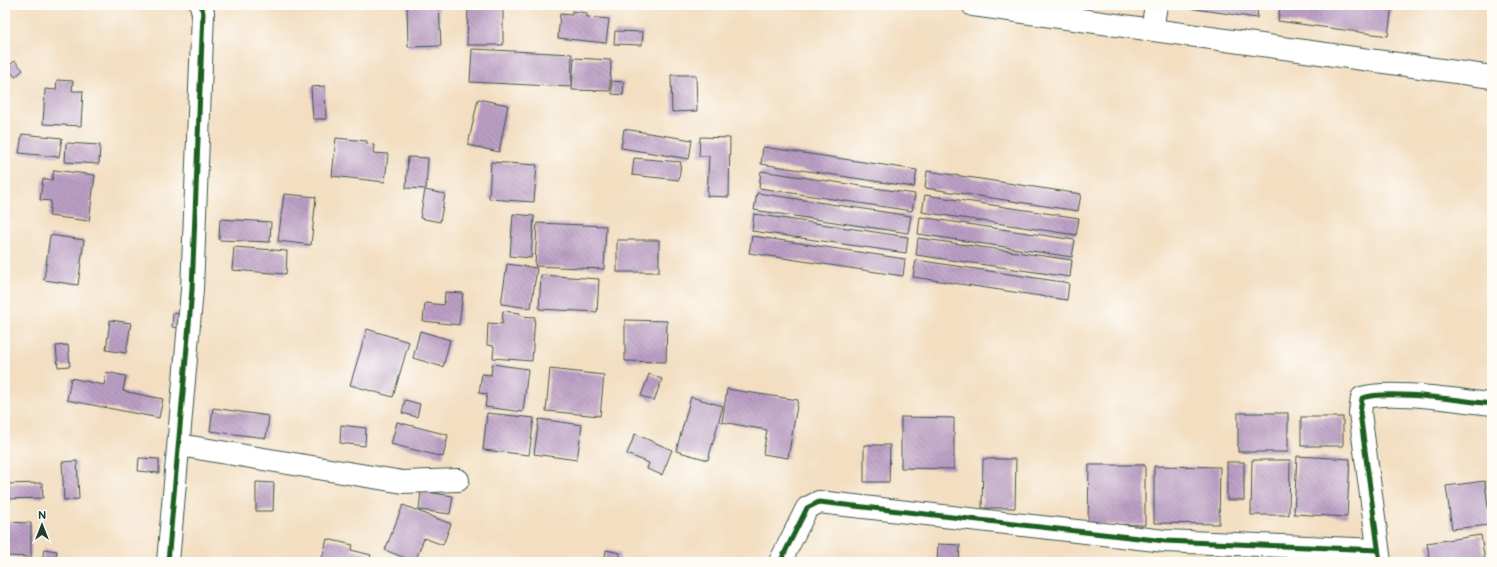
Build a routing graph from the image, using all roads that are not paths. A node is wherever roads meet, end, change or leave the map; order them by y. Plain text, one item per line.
1 (202, 5) edge
2 (973, 5) edge
3 (1156, 5) edge
4 (1152, 30) junction
5 (1492, 77) edge
6 (1492, 404) edge
7 (179, 445) junction
8 (458, 480) dead end
9 (1379, 556) edge
10 (168, 562) edge
11 (780, 562) edge

1 - 7 street
2 - 4 street
3 - 4 street
4 - 5 street
6 - 9 street
7 - 8 street
7 - 10 street
9 - 11 street

